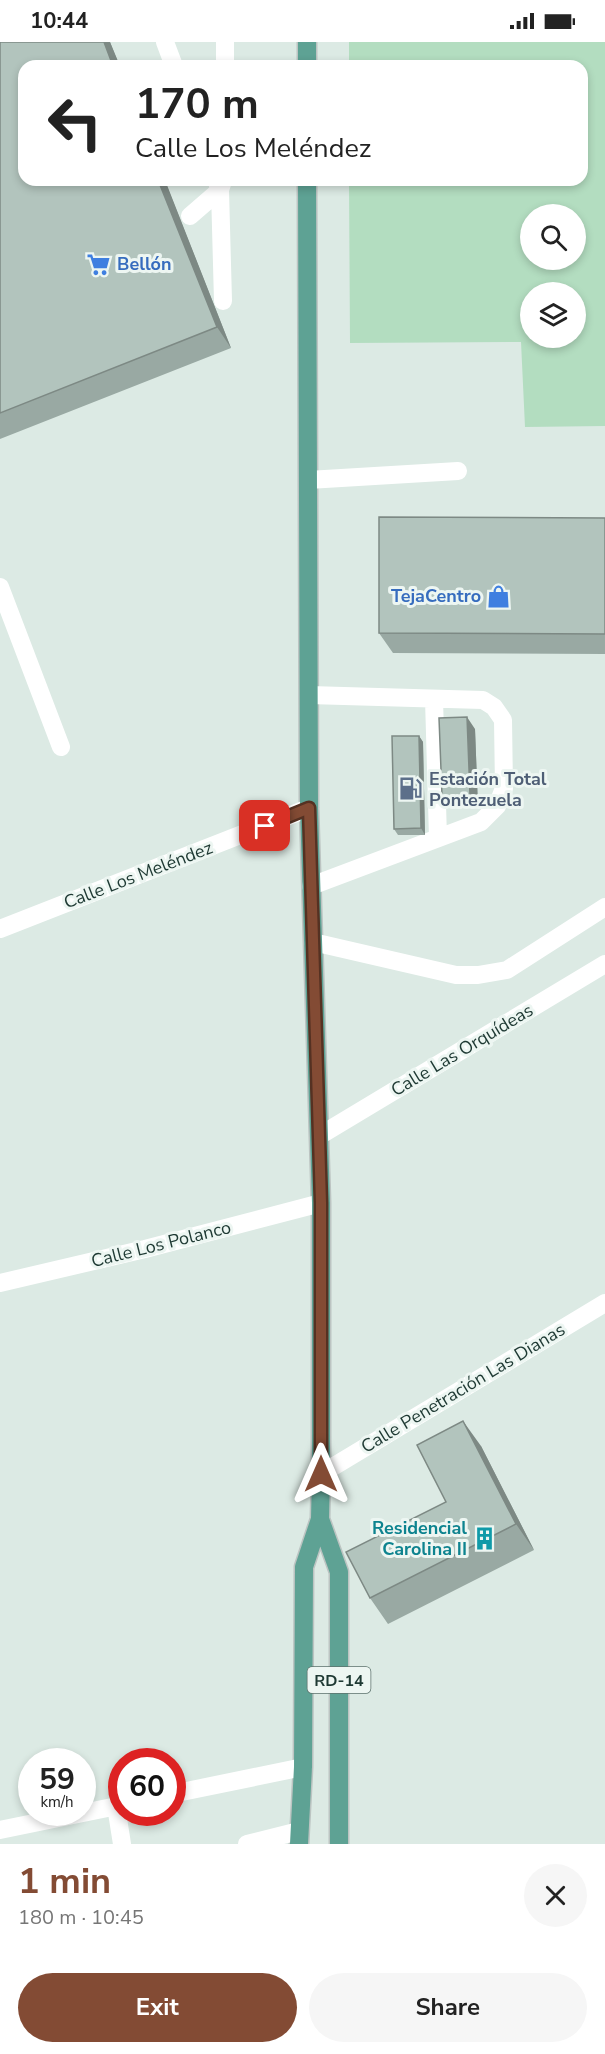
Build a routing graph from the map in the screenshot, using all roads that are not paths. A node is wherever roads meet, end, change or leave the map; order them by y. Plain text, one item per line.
1 (165, 42) edge
2 (225, 42) edge
3 (307, 42) edge
4 (172, 60) edge
5 (225, 60) edge
6 (307, 60) edge
7 (217, 186) edge
8 (220, 186) edge
9 (308, 186) edge
10 (190, 216) dead end
11 (223, 301) dead end
12 (458, 471) dead end
13 (308, 480) junction
14 (0, 587) edge
15 (309, 695) junction
16 (434, 699) junction
17 (61, 747) dead end
18 (309, 808) junction
19 (438, 838) junction
20 (311, 886) junction
21 (605, 907) edge
22 (0, 929) edge
23 (313, 942) junction
24 (605, 964) edge
25 (319, 1136) junction
26 (321, 1203) junction
27 (0, 1283) edge
28 (605, 1303) edge
29 (321, 1474) junction
30 (320, 1519) junction
31 (303, 1767) junction
32 (186, 1791) edge
33 (108, 1807) edge
34 (121, 1826) edge
35 (0, 1830) edge
36 (299, 1838) edge
37 (122, 1844) edge
38 (247, 1844) edge
39 (339, 1844) edge

1 - 4 street
2 - 5 street
3 - 6 main road
7 - 10 street
8 - 11 street
9 - 13 main road, RD-14
12 - 13 street
13 - 15 main road, RD-14
14 - 17 street
15 - 16 street
15 - 18 main road, RD-14
16 - 19 street
16 - 19 street
18 - 20 main road, RD-14
18 - 22 street, Calle Los Meléndez
19 - 20 street
20 - 23 main road, RD-14
21 - 23 street
23 - 25 main road, RD-14
24 - 25 street, Calle Las Orquídeas
25 - 26 main road, RD-14
26 - 27 street, Calle Los Polanco
26 - 29 main road, RD-14
28 - 29 street, Calle Penetración Las Dianas
29 - 30 main road, RD-14
30 - 31 main road, RD-14
30 - 39 main road, RD-14
31 - 32 street
31 - 36 main road, RD-14
33 - 35 street
34 - 37 street
36 - 38 street

